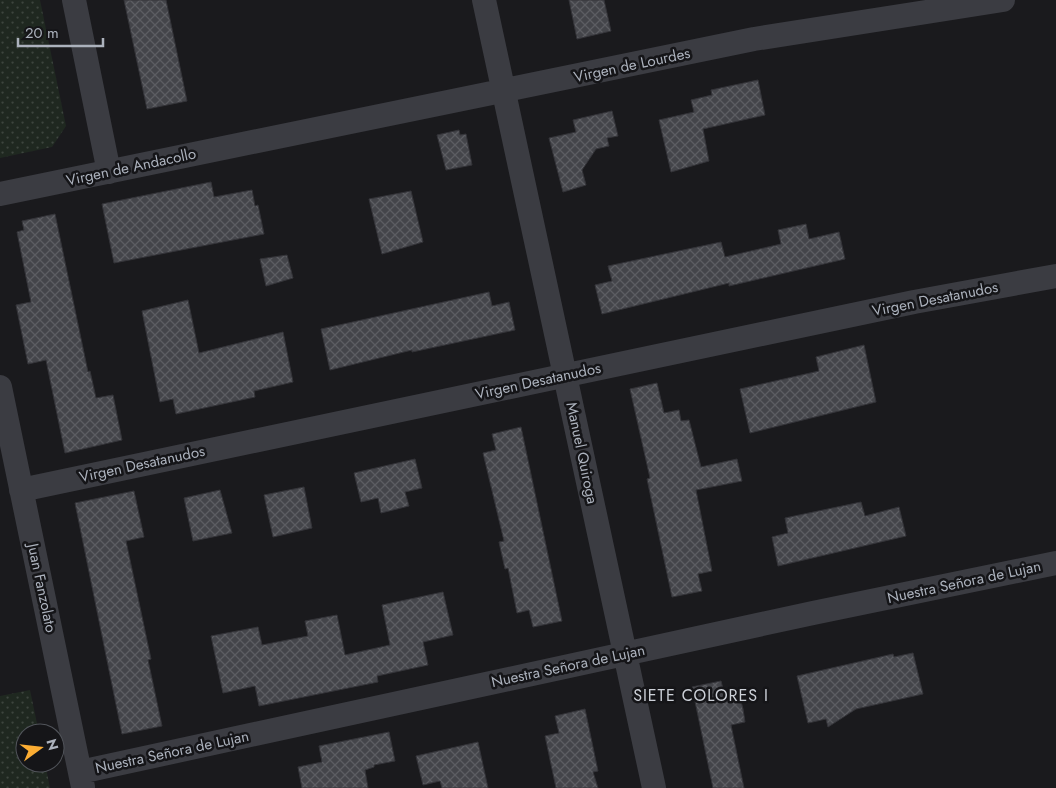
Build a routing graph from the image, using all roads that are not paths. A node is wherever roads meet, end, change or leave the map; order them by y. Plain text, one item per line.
1 (74, 0) edge
2 (484, 0) edge
3 (1003, 0) edge
4 (504, 91) junction
5 (263, 140) joint
6 (109, 172) junction
7 (0, 194) edge
8 (1056, 276) edge
9 (565, 375) junction
10 (0, 387) edge
11 (21, 490) junction
12 (1056, 563) edge
13 (625, 654) junction
14 (82, 780) edge
15 (654, 788) edge

1 - 6 street
2 - 4 street, Manuel Quiroga
3 - 4 street, Virgen de Lourdes
4 - 5 street, Virgen de Lourdes
4 - 9 street, Manuel Quiroga
5 - 6 street, Virgen de Andacollo
6 - 7 street, Virgen de Andacollo
8 - 9 street, Virgen Desatanudos
9 - 11 street, Virgen Desatanudos
9 - 13 street, Manuel Quiroga
10 - 11 street, Juan Fanzolato
11 - 14 street, Juan Fanzolato
12 - 13 street, Nuestra Señora de Lujan
13 - 14 street, Nuestra Señora de Lujan
13 - 15 street, Manuel Quiroga

